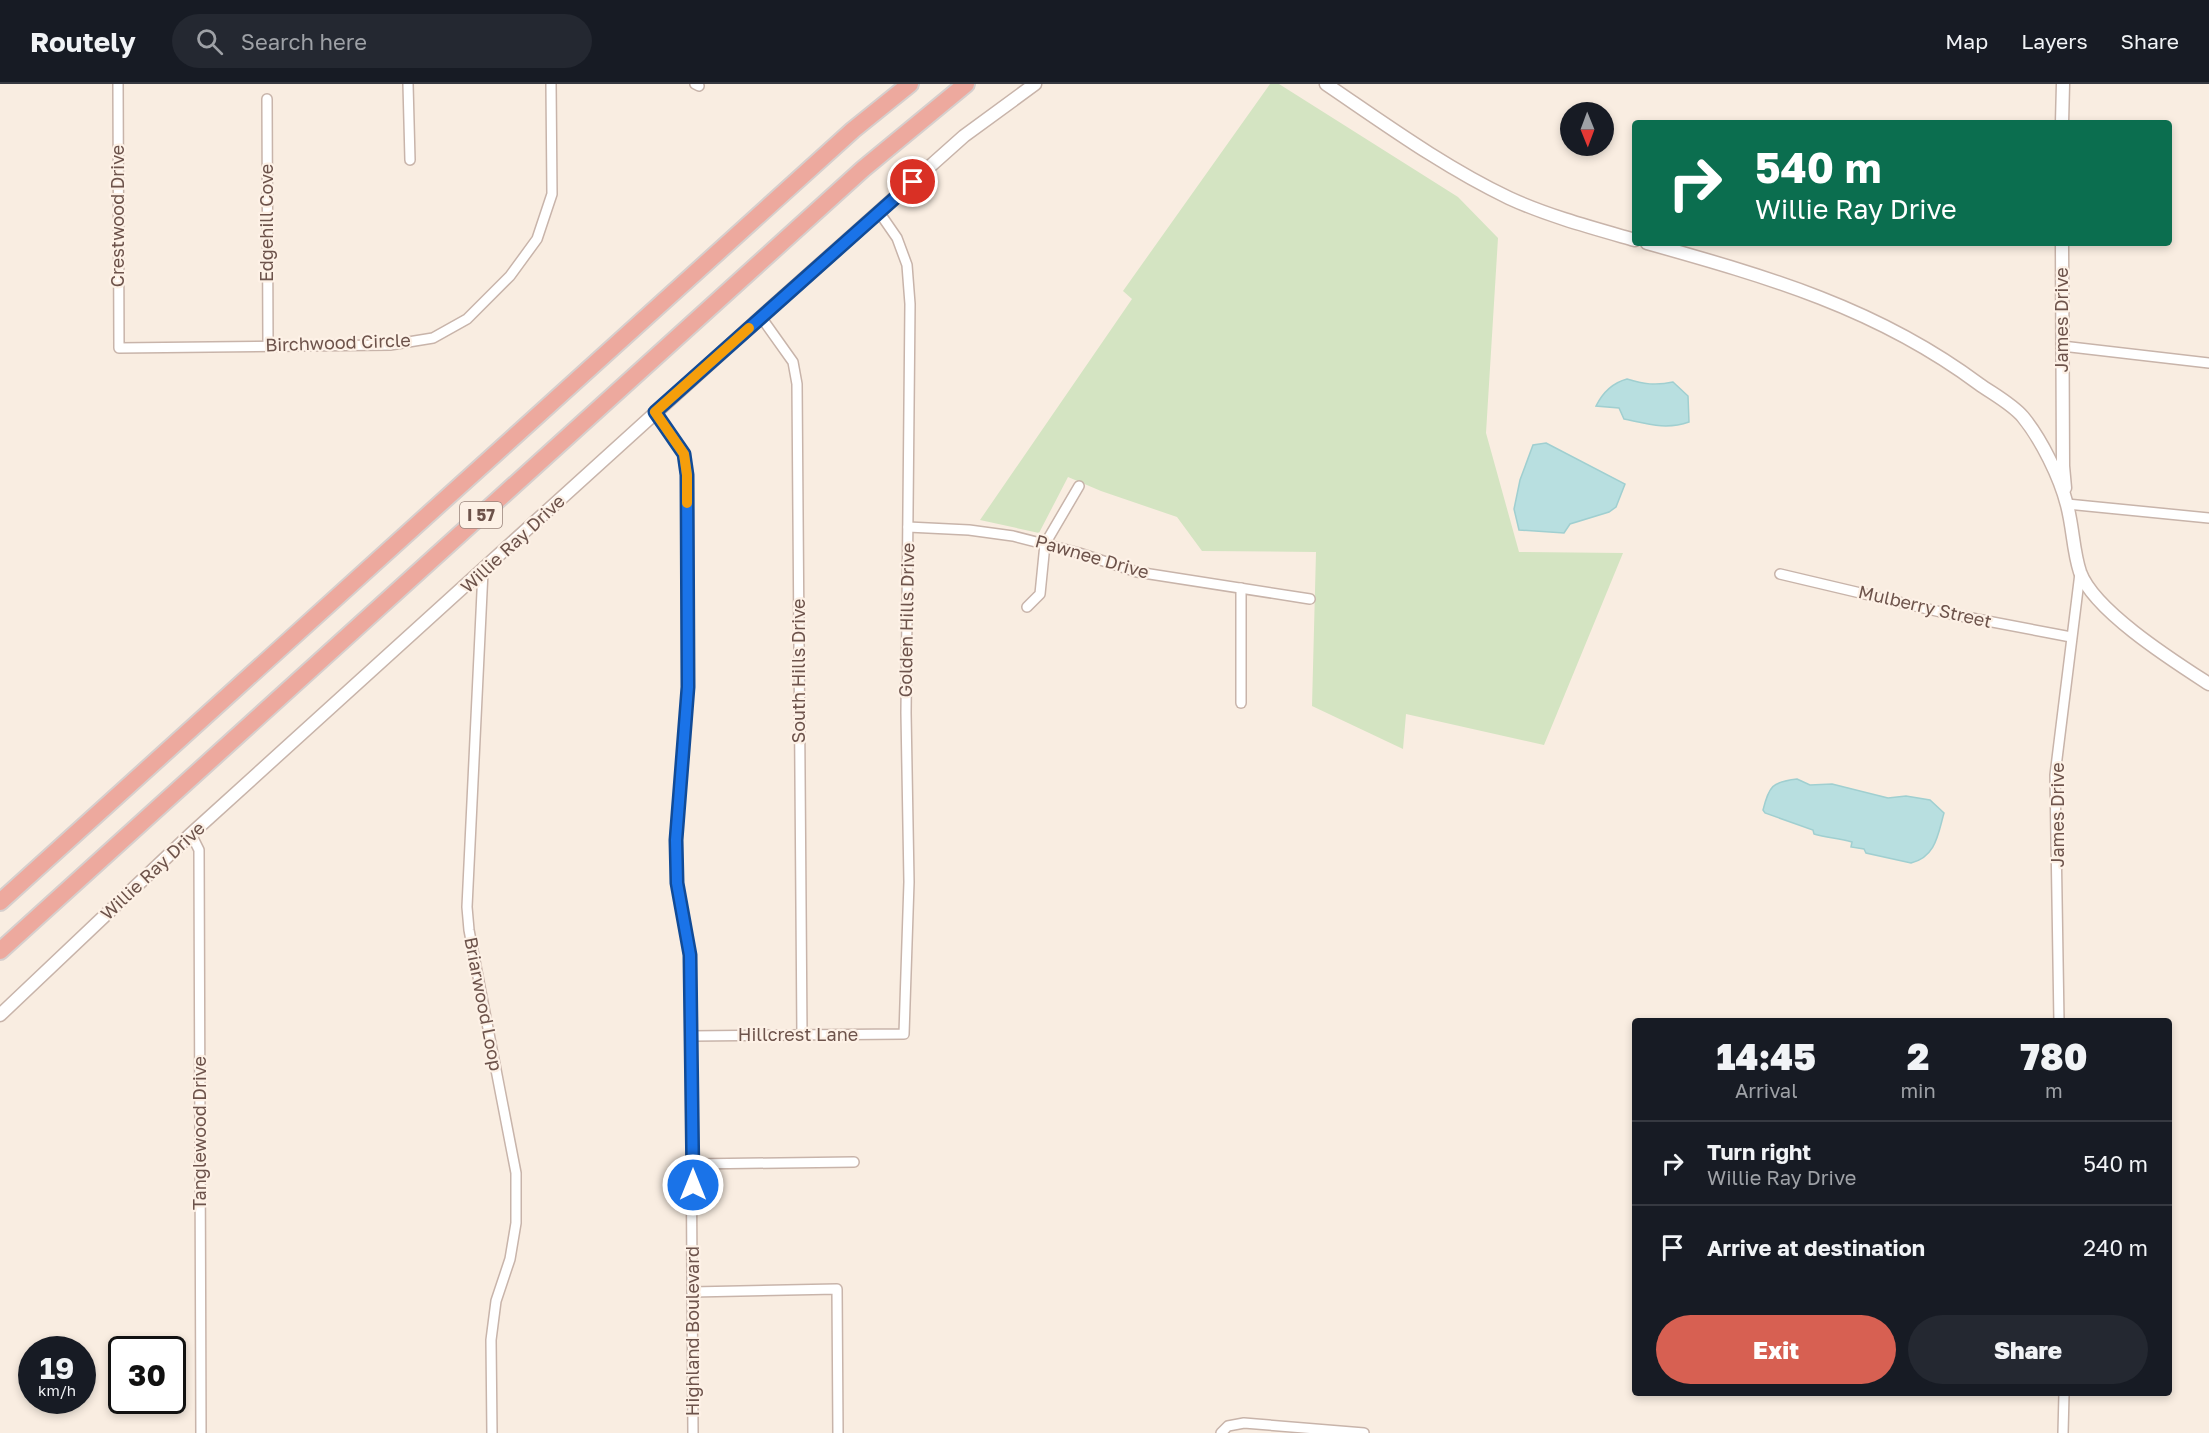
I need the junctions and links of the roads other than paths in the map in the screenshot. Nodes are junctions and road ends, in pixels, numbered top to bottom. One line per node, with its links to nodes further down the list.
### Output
1 (118, 84): 19 (street, Crestwood Drive)
2 (408, 84): 11 (street)
3 (551, 84): 17 (street, Birchwood Circle)
4 (910, 84): 37 (highway, I 57)
5 (966, 84): 38 (highway, I 57)
6 (1035, 84): 12 (street, Willie Ray Drive)
7 (1326, 84): 13 (street)
8 (2063, 84): 10 (street)
9 (267, 99): 17 (street, Edgehill Cove)
10 (2062, 120)
11 (410, 160)
12 (879, 212): 16 (street, Willie Ray Drive); 25 (street, Golden Hills Drive)
13 (1632, 239)
14 (1658, 246): 23 (street)
15 (2062, 246): 18 (street, James Drive)
16 (761, 317): 21 (street, Willie Ray Drive); 42 (street, South Hills Drive)
17 (268, 346): 19 (street, Birchwood Circle)
18 (2062, 346): 20 (street); 23 (street, James Drive)
19 (119, 348)
20 (2209, 363)
21 (655, 412): 27 (street, Willie Ray Drive); 43 (street, Highland Boulevard)
22 (1078, 486): 26 (street)
23 (2067, 504): 24 (street); 28 (street)
24 (2209, 518)
25 (908, 527): 26 (street, Pawnee Drive); 41 (street, Golden Hills Drive)
26 (1045, 544): 30 (street, Pawnee Drive); 32 (street)
27 (483, 572): 36 (street, Willie Ray Drive); 50 (street, Briarwood Loop)
28 (2080, 573): 33 (street, James Drive); 34 (street)
29 (1780, 574): 33 (street, Mulberry Street)
30 (1241, 588): 31 (street, Pawnee Drive); 35 (street)
31 (1310, 599)
32 (1027, 607)
33 (2071, 638): 40 (street, James Drive)
34 (2209, 684)
35 (1241, 703)
36 (191, 834): 39 (street, Willie Ray Drive); 49 (street, Tanglewood Drive)
37 (0, 902)
38 (0, 951)
39 (0, 1015)
40 (2059, 1018)
41 (904, 1034): 42 (street, Hillcrest Lane)
42 (802, 1035): 43 (street, Hillcrest Lane)
43 (692, 1036): 45 (street, Highland Boulevard)
44 (854, 1162): 45 (street)
45 (693, 1164): 46 (street, Highland Boulevard)
46 (692, 1292): 51 (street, Highland Boulevard); 52 (street)
47 (2064, 1396): 54 (street)
48 (1225, 1430): 53 (street)
49 (201, 1433)
50 (492, 1433)
51 (693, 1433)
52 (838, 1433)
53 (1364, 1433)
54 (2063, 1433)

